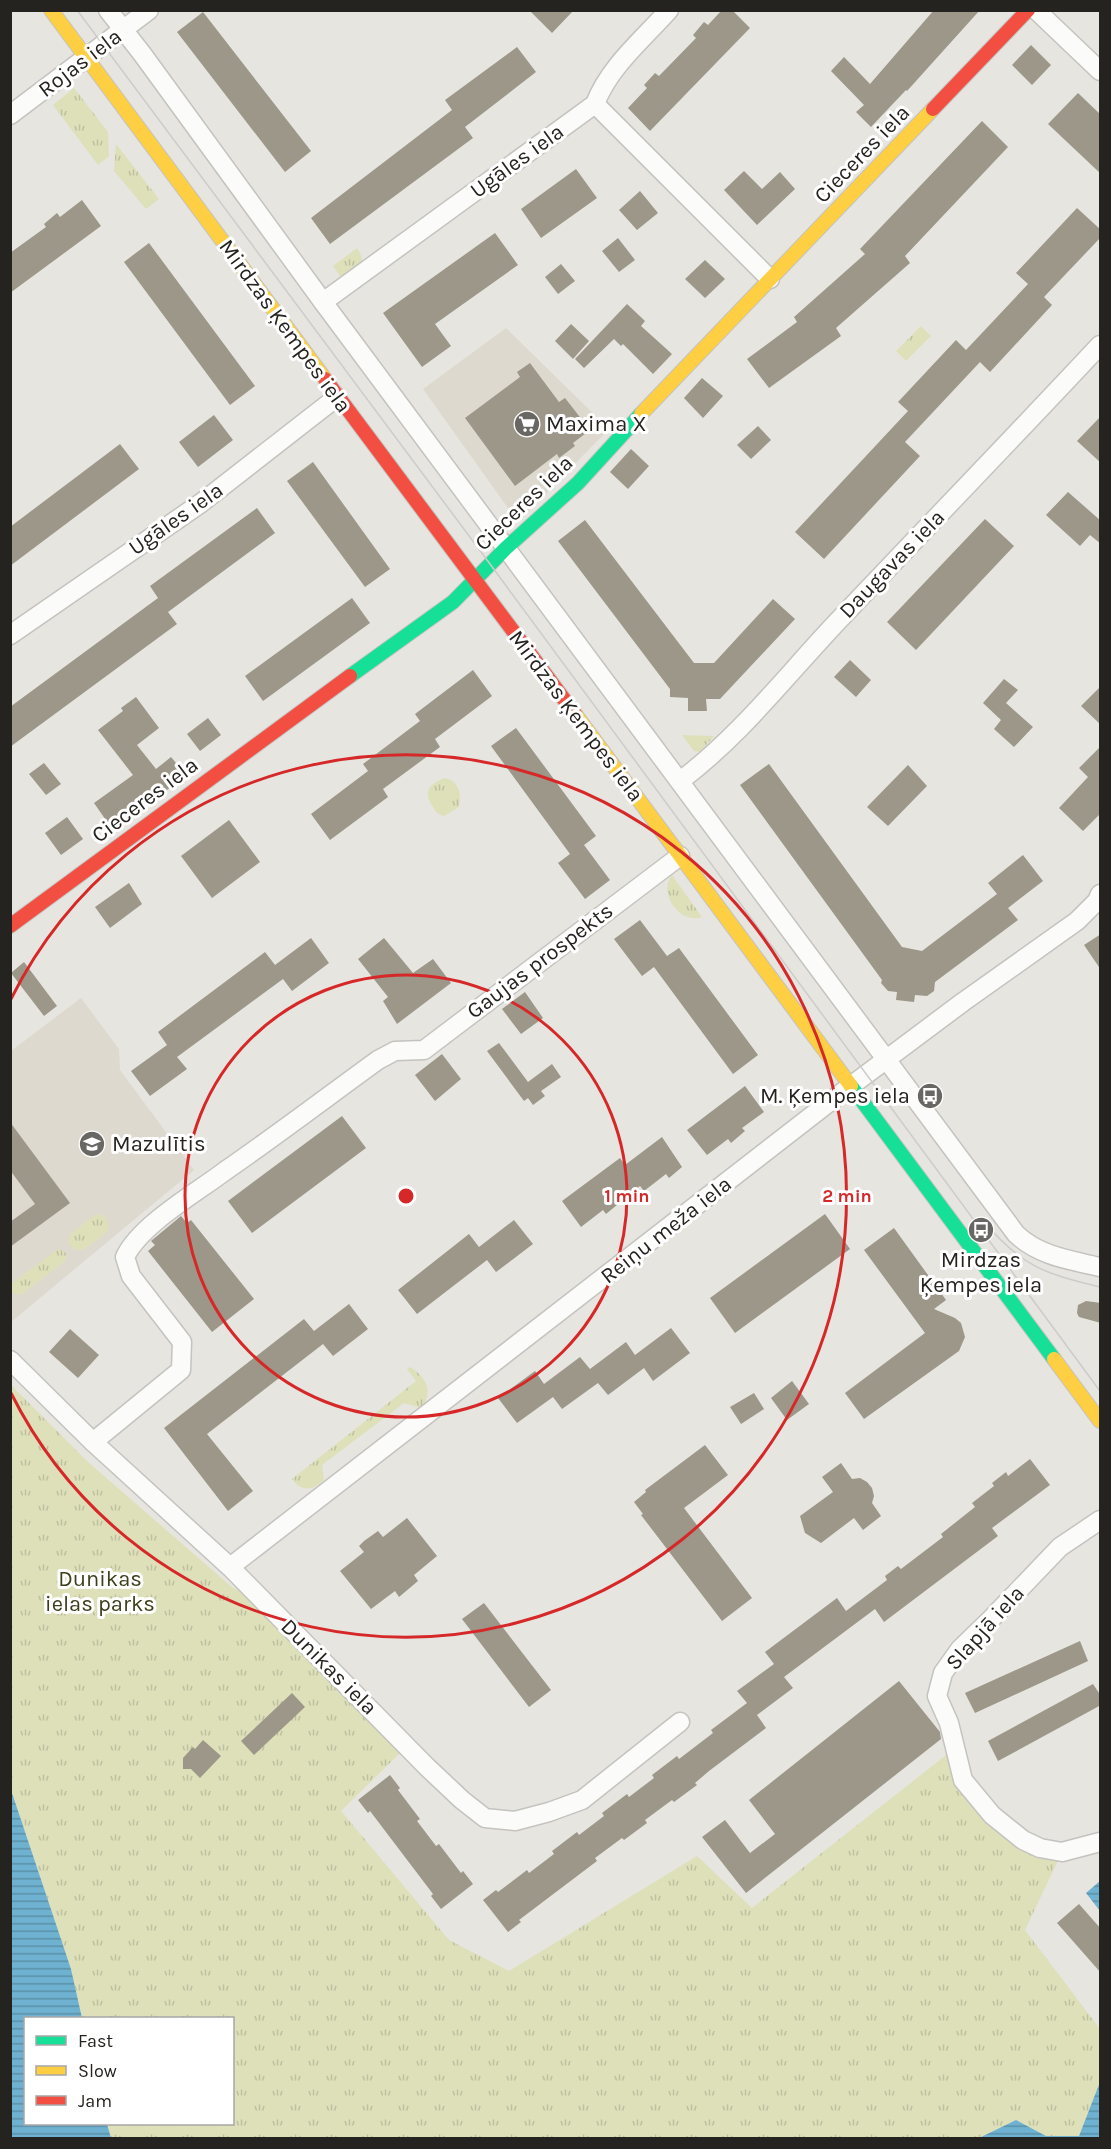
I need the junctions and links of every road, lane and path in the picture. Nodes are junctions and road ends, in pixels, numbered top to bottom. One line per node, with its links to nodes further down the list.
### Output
1 (51, 10): 8 (street, Mirdzas Ķempes iela)
2 (108, 10): 7 (street, Mirdzas Ķempes iela)
3 (149, 10): 7 (street, Rojas iela)
4 (669, 10): 10 (street, Ugāles iela)
5 (1028, 10): 12 (street, Cieceres iela)
6 (1036, 10): 9 (street)
7 (124, 30): 8 (street, Rojas iela); 13 (street, Mirdzas Ķempes iela)
8 (86, 58): 11 (street, Rojas iela); 15 (street, Mirdzas Ķempes iela)
9 (1101, 71)
10 (595, 104): 12 (street); 13 (street, Ugāles iela)
11 (10, 115)
12 (770, 279): 16 (street, Cieceres iela)
13 (323, 302): 16 (street, Mirdzas Ķempes iela)
14 (1101, 345): 19 (street, Daugavas iela)
15 (337, 397): 17 (street, Mirdzas Ķempes iela); 18 (street, Ugāles iela)
16 (506, 548): 17 (street, Cieceres iela); 19 (street, Mirdzas Ķempes iela)
17 (475, 579): 20 (street, Mirdzas Ķempes iela); 22 (street, Cieceres iela)
18 (10, 635)
19 (680, 780): 23 (street, Mirdzas Ķempes iela)
20 (680, 856): 24 (street, Mirdzas Ķempes iela); 28 (street, Gaujas prospekts)
21 (1101, 894): 23 (street, Reiņu meža iela)
22 (10, 926)
23 (887, 1060): 24 (street, Reiņu meža iela); 25 (street, Mirdzas Ķempes iela)
24 (852, 1086): 27 (street, Mirdzas Ķempes iela); 30 (street, Reiņu meža iela)
25 (1101, 1267)
26 (10, 1360): 28 (street, Dunikas iela)
27 (1101, 1421)
28 (93, 1442): 30 (street, Dunikas iela)
29 (1101, 1520): 32 (street, Slapjā iela)
30 (230, 1567): 31 (street, Dunikas iela)
31 (680, 1722)
32 (1101, 1842)

